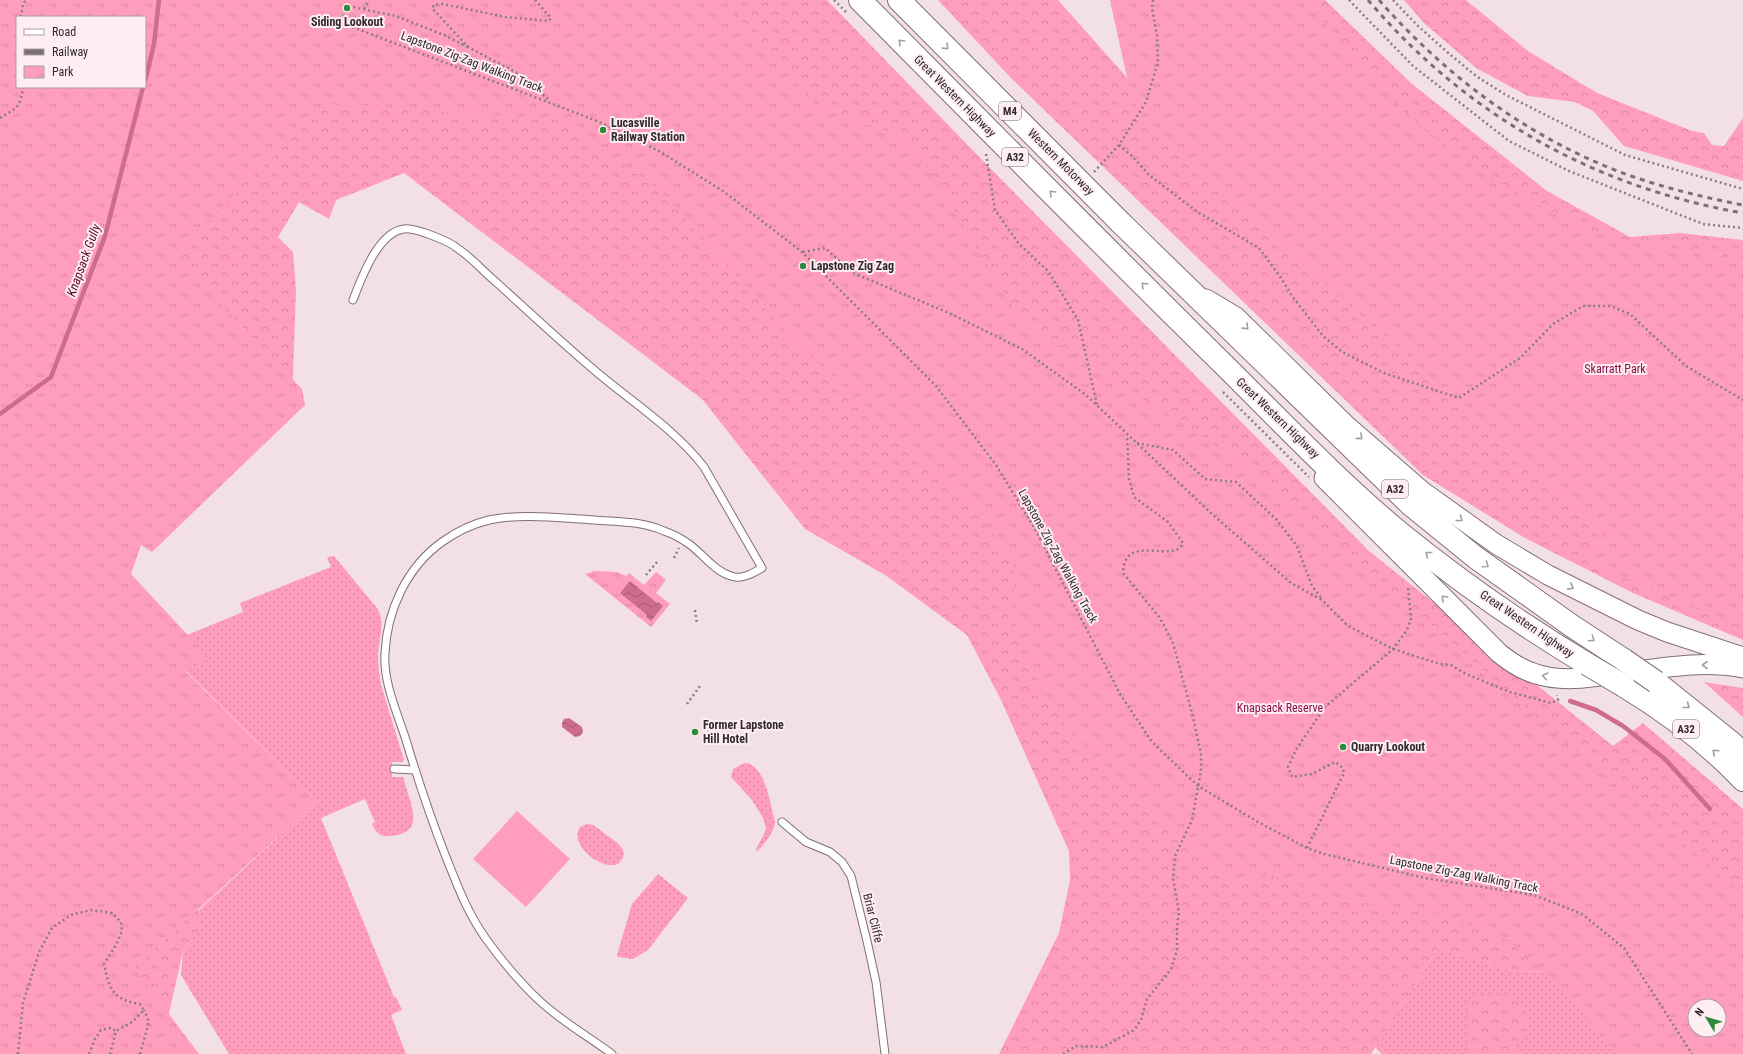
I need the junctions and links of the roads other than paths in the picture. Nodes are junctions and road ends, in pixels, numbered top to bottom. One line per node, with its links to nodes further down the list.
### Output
1 (860, 0): 6 (highway, Great Western Highway / A32, one-way to 1)
2 (899, 0): 3 (highway, Western Motorway / M4, one-way to 3)
3 (1121, 223): 4 (highway, Great Western Highway / A32)
4 (1190, 291): 7 (main road, one-way to 7); 9 (highway, Great Western Highway / A32, one-way to 9, bridge)
5 (353, 300): 11 (lane)
6 (1171, 313): 8 (main road, one-way to 6); 12 (highway, Great Western Highway / A32, one-way to 6, bridge)
7 (1743, 657)
8 (1743, 668)
9 (1743, 754)
10 (394, 768): 11 (lane)
11 (415, 770): 14 (lane)
12 (1743, 780)
13 (782, 822): 15 (lane, Briar Cliffe)
14 (612, 1054)
15 (884, 1054)

